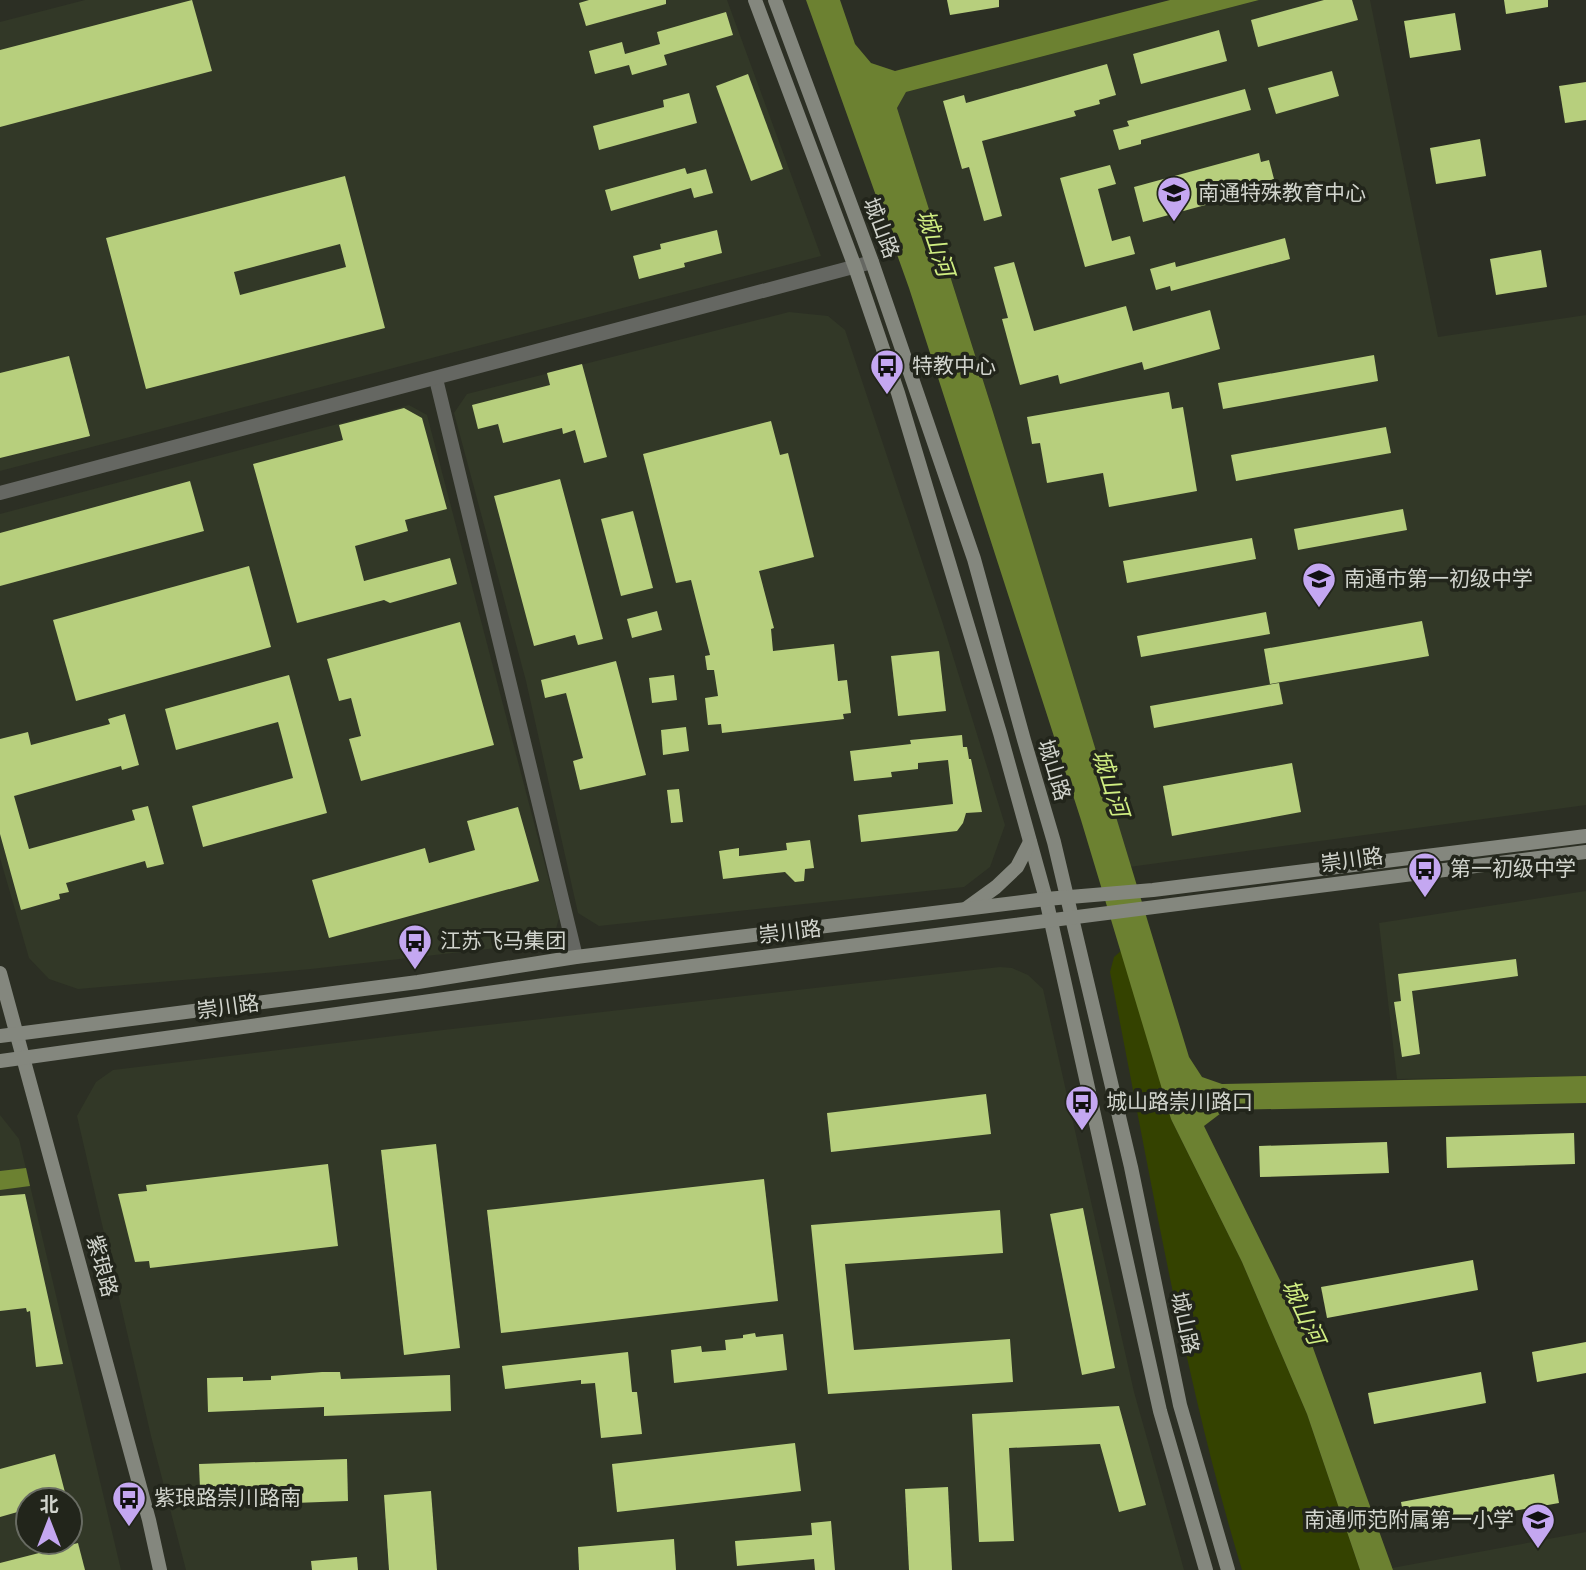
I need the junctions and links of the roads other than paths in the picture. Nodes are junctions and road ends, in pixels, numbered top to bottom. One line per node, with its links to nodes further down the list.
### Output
1 (755, 0): 4 (main road, 城山路)
2 (775, 0): 3 (main road, 城山路)
3 (872, 262): 4 (street); 10 (main road, 城山路)
4 (855, 267): 5 (street); 8 (main road, 城山路)
5 (436, 379): 6 (street); 15 (street)
6 (0, 493)
7 (1586, 836): 10 (main road, 崇川路)
8 (1030, 842): 11 (main road, 城山路); 12 (main road)
9 (1586, 852): 13 (main road, 崇川路)
10 (1068, 897): 11 (main road, 崇川路); 13 (main road, 城山路)
11 (1046, 899): 12 (main road, 崇川路); 14 (main road, 城山路)
12 (964, 909): 15 (main road, 崇川路)
13 (1073, 916): 14 (main road, 崇川路); 23 (main road, 城山路)
14 (1051, 919): 19 (main road, 崇川路); 22 (main road, 城山路)
15 (576, 957): 17 (main road, 崇川路)
16 (0, 973): 17 (main road, 紫琅路)
17 (17, 1032): 18 (main road, 崇川路); 19 (main road, 紫琅路)
18 (0, 1036)
19 (23, 1056): 20 (main road, 崇川路); 21 (main road, 紫琅路)
20 (0, 1061)
21 (160, 1570)
22 (1206, 1570)
23 (1228, 1570)

